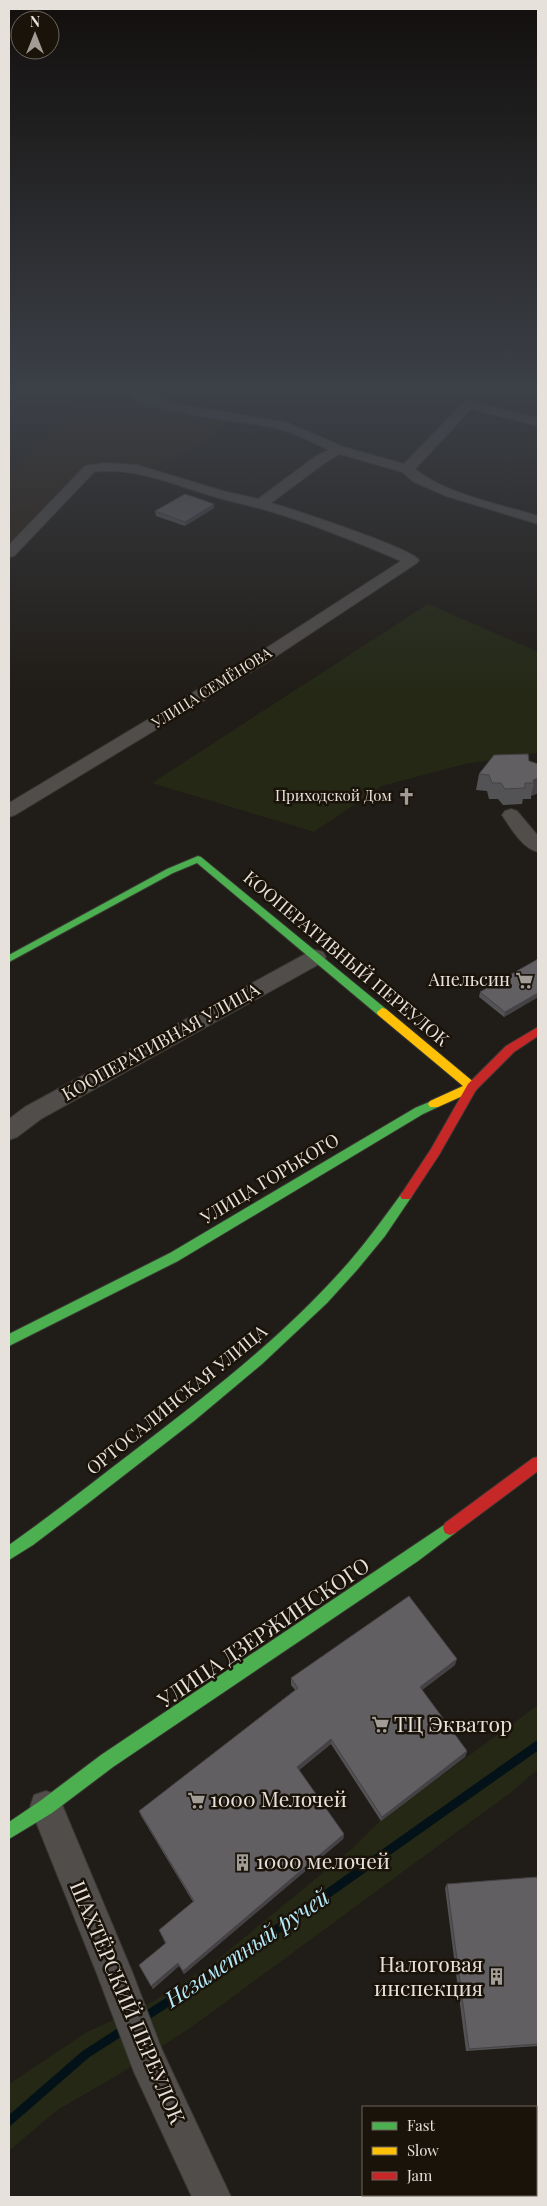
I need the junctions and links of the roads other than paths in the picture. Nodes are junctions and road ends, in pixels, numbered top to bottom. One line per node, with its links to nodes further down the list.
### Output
1 (71, 489): 7 (street)
2 (203, 489): 5 (street)
3 (280, 489): 5 (street)
4 (441, 489): 6 (street)
5 (260, 504): 8 (street, УЛИЦА СЕМЁНОВА)
6 (538, 520)
7 (9, 553)
8 (9, 811)
9 (512, 815): 10 (street)
10 (538, 846)
11 (316, 957): 12 (street, КООПЕРАТИВНЫЙ ПЕРЕУЛОК); 14 (street, КООПЕРАТИВНЫЙ ПЕРЕУЛОК); 15 (street, КООПЕРАТИВНАЯ УЛИЦА)
12 (9, 959)
13 (538, 1031): 14 (street, УЛИЦА ГОРЬКОГО)
14 (472, 1087): 16 (street, УЛИЦА ГОРЬКОГО); 18 (street, ОРТОСАЛИНСКАЯ УЛИЦА)
15 (9, 1131)
16 (9, 1340)
17 (538, 1463): 19 (street, УЛИЦА ДЗЕРЖИНСКОГО)
18 (9, 1553)
19 (46, 1807): 20 (street, УЛИЦА ДЗЕРЖИНСКОГО); 21 (street, ШАХТЁРСКИЙ ПЕРЕУЛОК)
20 (9, 1831)
21 (212, 2197)

